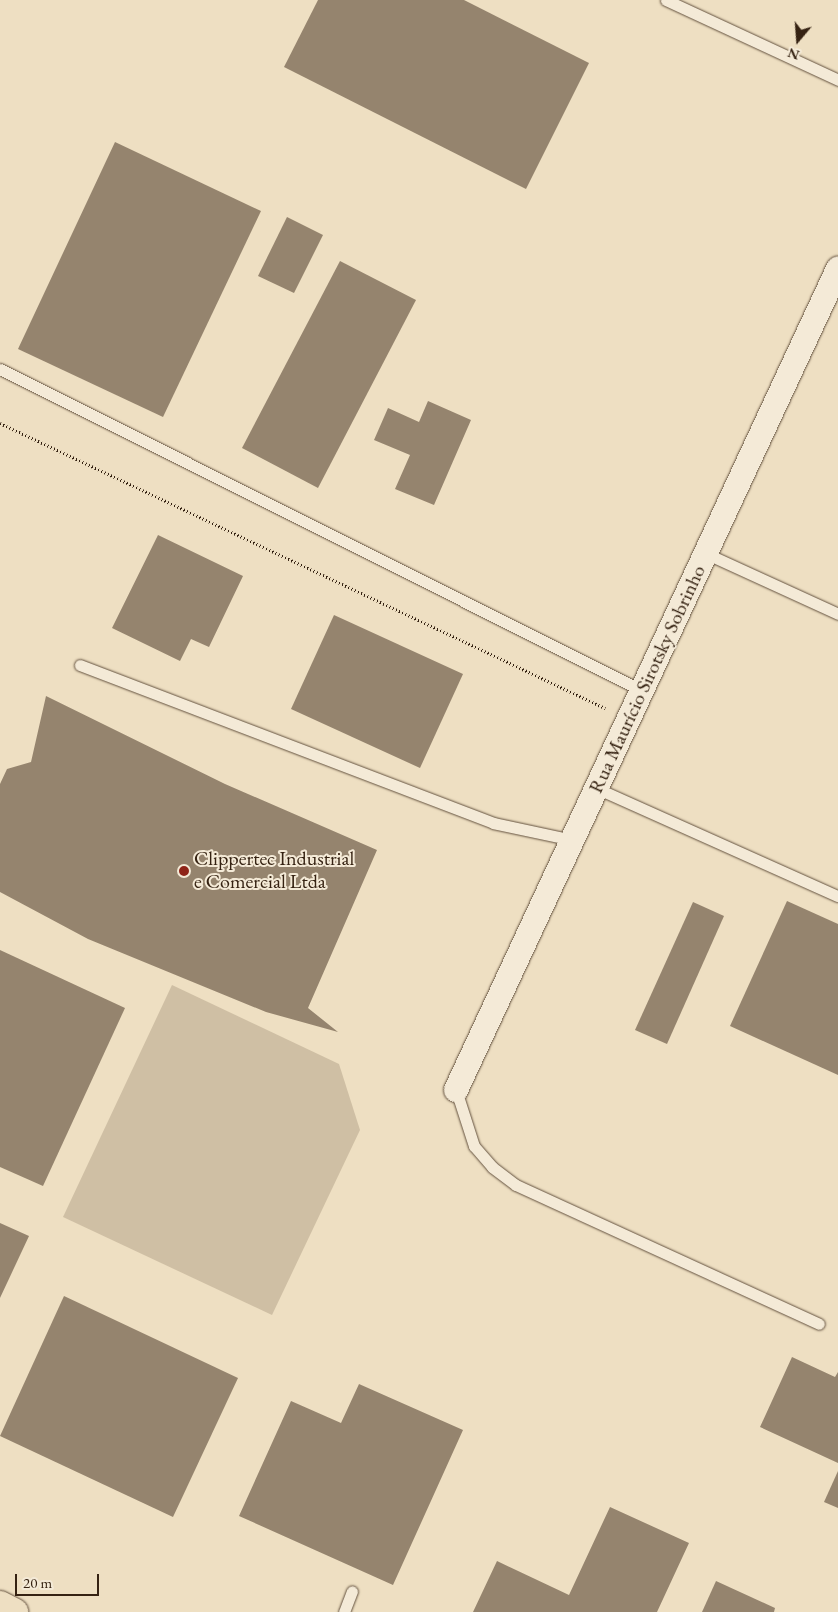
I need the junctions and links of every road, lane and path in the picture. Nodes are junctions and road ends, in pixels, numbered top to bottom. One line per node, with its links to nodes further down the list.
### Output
1 (666, 0): 2 (lane)
2 (838, 80)
3 (838, 269): 6 (street, Rua Maurício Sirotsky Sobrinho)
4 (0, 369): 9 (lane)
5 (0, 423): 10 (path)
6 (705, 553): 7 (lane); 9 (street, Rua Maurício Sirotsky Sobrinho)
7 (838, 614)
8 (80, 665): 12 (lane)
9 (641, 690): 10 (street, Rua Maurício Sirotsky Sobrinho)
10 (628, 719): 11 (street, Rua Maurício Sirotsky Sobrinho)
11 (596, 788): 12 (street, Rua Maurício Sirotsky Sobrinho); 13 (lane)
12 (572, 840): 14 (street, Rua Maurício Sirotsky Sobrinho)
13 (838, 896)
14 (456, 1090): 15 (lane)
15 (819, 1324)
16 (352, 1591): 19 (lane)
17 (0, 1605): 18 (main road)
18 (14, 1612)
19 (344, 1612)

